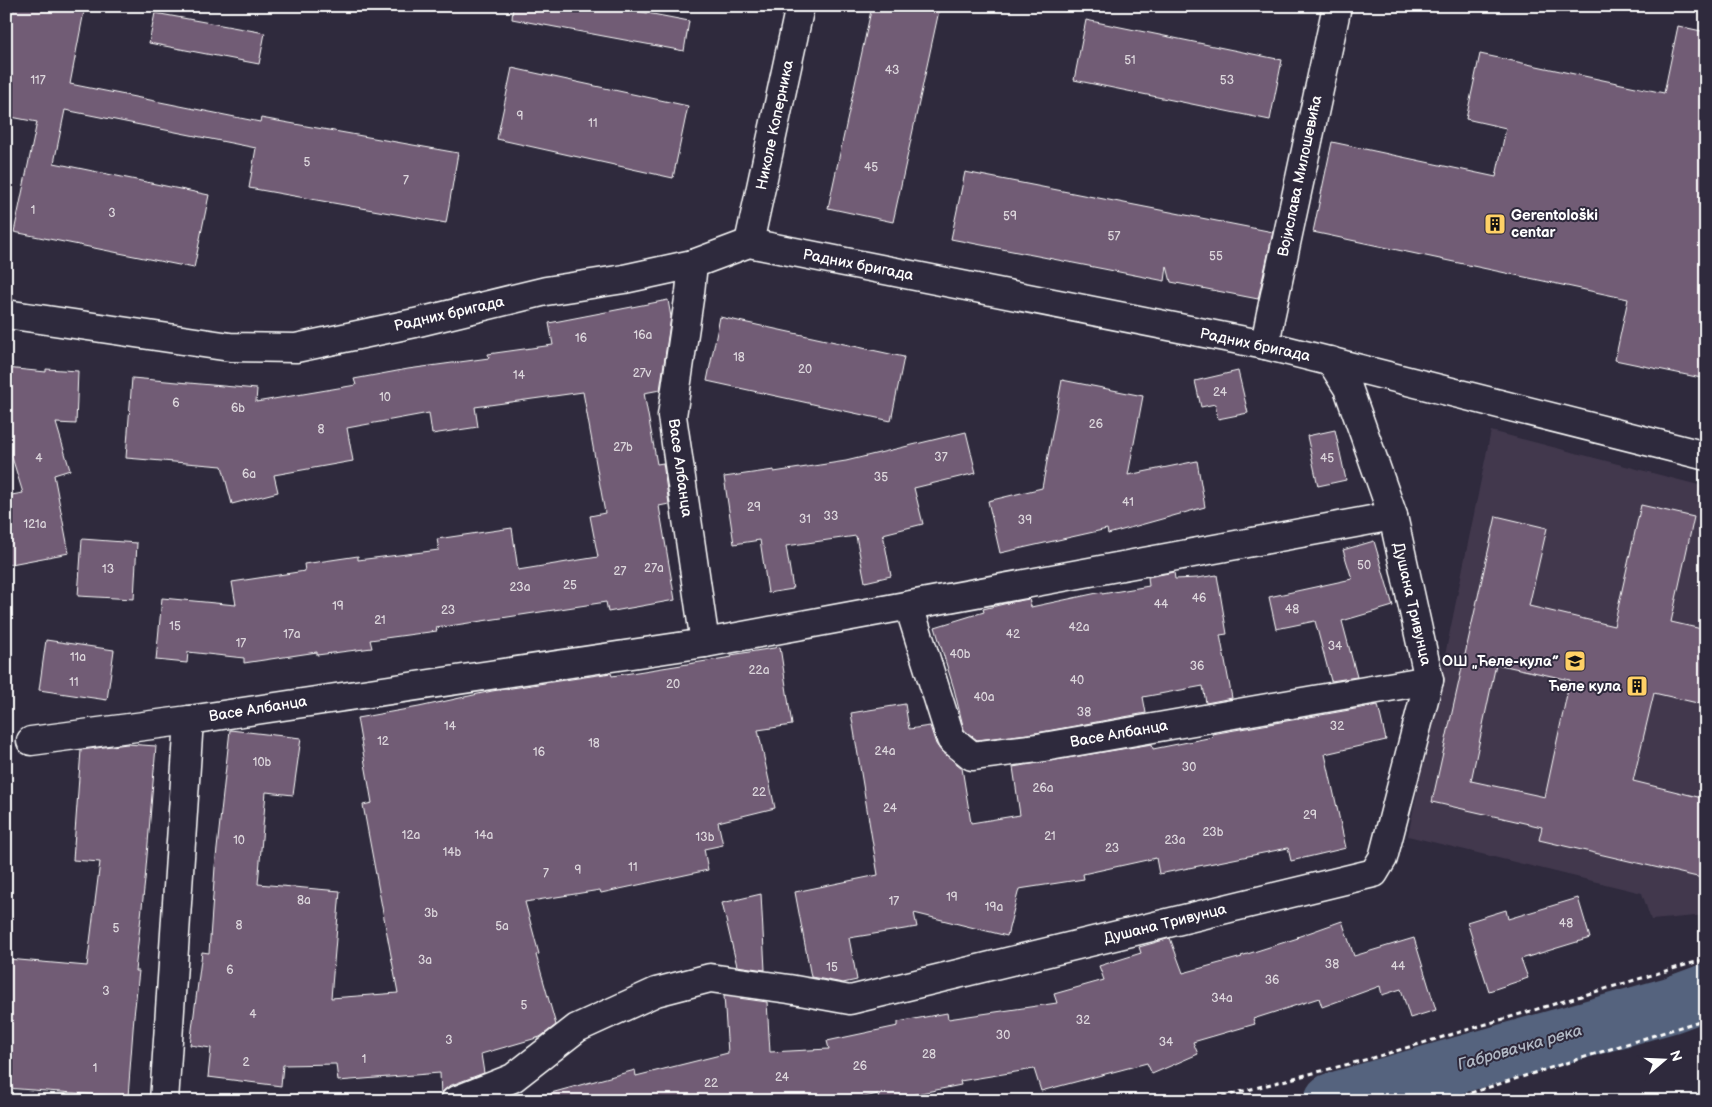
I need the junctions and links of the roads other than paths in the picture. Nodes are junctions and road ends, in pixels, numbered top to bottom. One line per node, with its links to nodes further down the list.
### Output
1 (800, 6): 3 (street, Николе Коперника)
2 (1337, 6): 6 (street, Војислава Милошевића)
3 (749, 243): 4 (street, Радних бригада); 6 (street, Радних бригада)
4 (693, 264): 5 (street, Радних бригада); 11 (street, Васе Албанца)
5 (6, 314)
6 (1265, 346): 7 (street, Радних бригада)
7 (1331, 361): 8 (street, Радних бригада); 9 (street, Душана Тривунца)
8 (1706, 456)
9 (1392, 516): 10 (street, Васе Албанца); 12 (street, Душана Тривунца)
10 (909, 606): 11 (street, Васе Албанца); 12 (street, Васе Албанца)
11 (705, 643): 13 (street, Васе Албанца)
12 (1429, 680): 16 (street, Душана Тривунца)
13 (189, 720): 14 (street); 15 (street, Васе Албанца)
14 (31, 741)
15 (164, 1101)
16 (455, 1101)

